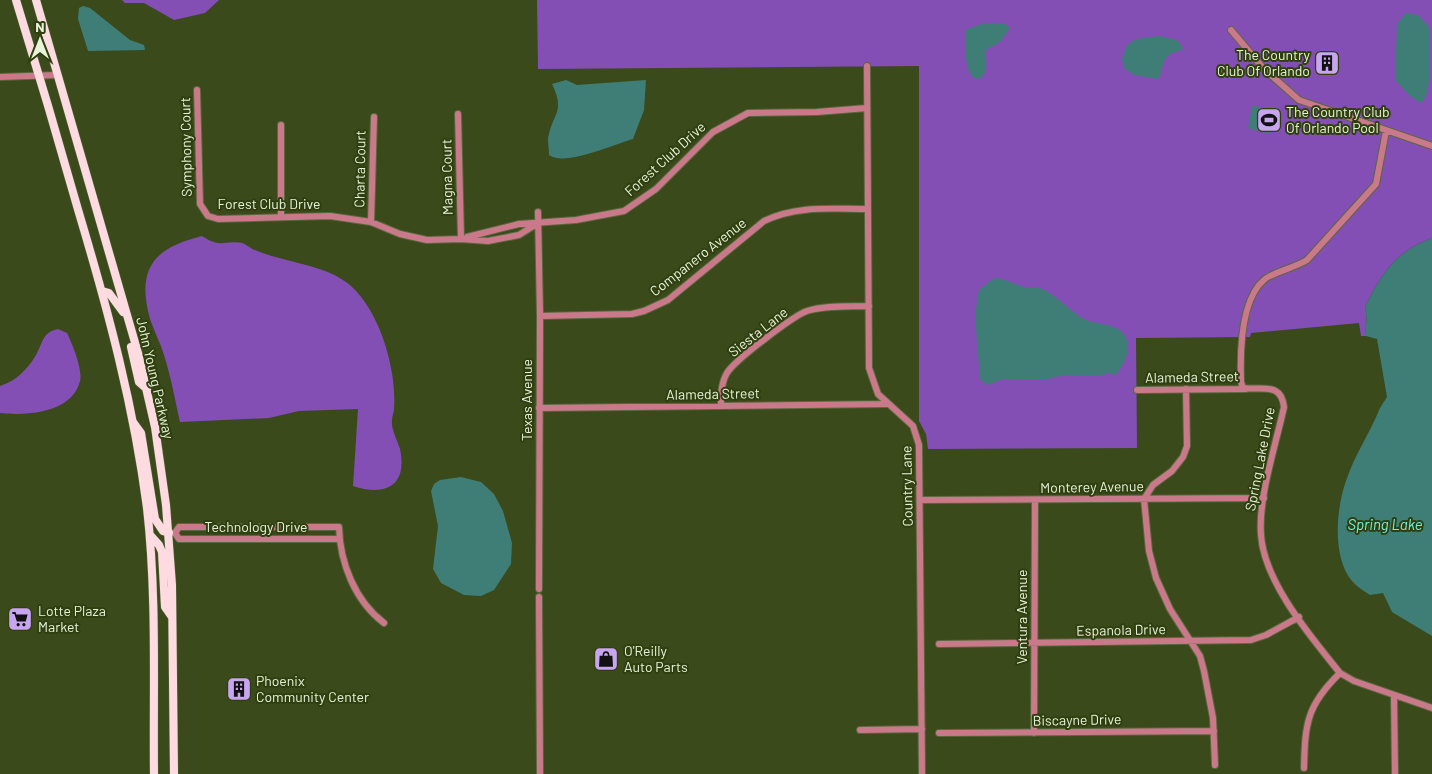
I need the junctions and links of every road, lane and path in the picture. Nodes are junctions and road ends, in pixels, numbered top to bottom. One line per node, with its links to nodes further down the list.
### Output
1 (16, 0): 6 (main road)
2 (36, 0): 5 (main road, John Young Parkway)
3 (1231, 30): 13 (street)
4 (867, 66): 9 (street, Country Lane)
5 (57, 75): 6 (street); 26 (main road, John Young Parkway)
6 (39, 76): 7 (street); 22 (main road)
7 (0, 77)
8 (197, 90): 15 (street, Symphony Court)
9 (867, 108): 16 (street, Country Lane); 20 (street, Forest Club Drive)
10 (458, 114): 21 (street, Magna Court)
11 (374, 117): 19 (street, Charta Court)
12 (281, 125): 18 (street)
13 (1386, 131): 14 (street); 25 (street)
14 (1432, 146)
15 (200, 204): 18 (street, Forest Club Drive)
16 (868, 209): 23 (street, Country Lane); 24 (street, Companero Avenue)
17 (538, 212): 20 (street, Texas Avenue)
18 (281, 217): 19 (street, Forest Club Drive)
19 (371, 222): 21 (street, Forest Club Drive)
20 (538, 223): 21 (street, Forest Club Drive); 24 (street, Texas Avenue)
21 (461, 239)
22 (102, 291): 26 (main road); 32 (main road)
23 (869, 306): 29 (street, Country Lane); 30 (street, Siesta Lane)
24 (540, 316): 31 (street, Texas Avenue)
25 (1247, 388): 27 (street, Alameda Street); 33 (street, Spring Lake Drive)
26 (147, 389): 37 (main road, John Young Parkway)
27 (1186, 389): 28 (street, Alameda Street); 34 (street)
28 (1137, 390)
29 (887, 404): 30 (street, Alameda Street); 35 (street, Country Lane)
30 (721, 406): 31 (street, Alameda Street)
31 (539, 408): 40 (street, Texas Avenue)
32 (132, 421): 37 (main road); 38 (main road)
33 (1264, 498): 34 (street, Monterey Avenue); 42 (street, Spring Lake Drive)
34 (1144, 499): 36 (street, Monterey Avenue); 45 (street)
35 (920, 500): 36 (street, Monterey Avenue); 51 (street, Country Lane)
36 (1035, 500): 46 (street, Ventura Avenue)
37 (172, 533): 39 (street, Technology Drive); 39 (street, Technology Drive); 43 (main road, John Young Parkway)
38 (150, 535): 43 (main road); 59 (main road)
39 (339, 539): 44 (street)
40 (539, 589)
41 (539, 597): 61 (street)
42 (1298, 617): 45 (street, Espanola Drive); 48 (street, Spring Lake Drive)
43 (173, 619): 60 (main road, John Young Parkway)
44 (384, 623)
45 (1192, 641): 46 (street, Espanola Drive); 53 (street)
46 (1035, 643): 47 (street, Espanola Drive); 55 (street, Ventura Avenue)
47 (939, 644)
48 (1340, 672): 49 (street, Spring Lake Drive); 57 (street)
49 (1394, 696): 50 (street, Spring Lake Drive); 58 (street)
50 (1432, 708)
51 (922, 729): 52 (street); 62 (street, Country Lane)
52 (860, 730)
53 (1214, 731): 55 (street, Biscayne Drive); 56 (street)
54 (939, 733): 55 (street, Biscayne Drive)
55 (1034, 733)
56 (1214, 766)
57 (1304, 768)
58 (1395, 772)
59 (154, 774)
60 (174, 774)
61 (540, 774)
62 (922, 774)

